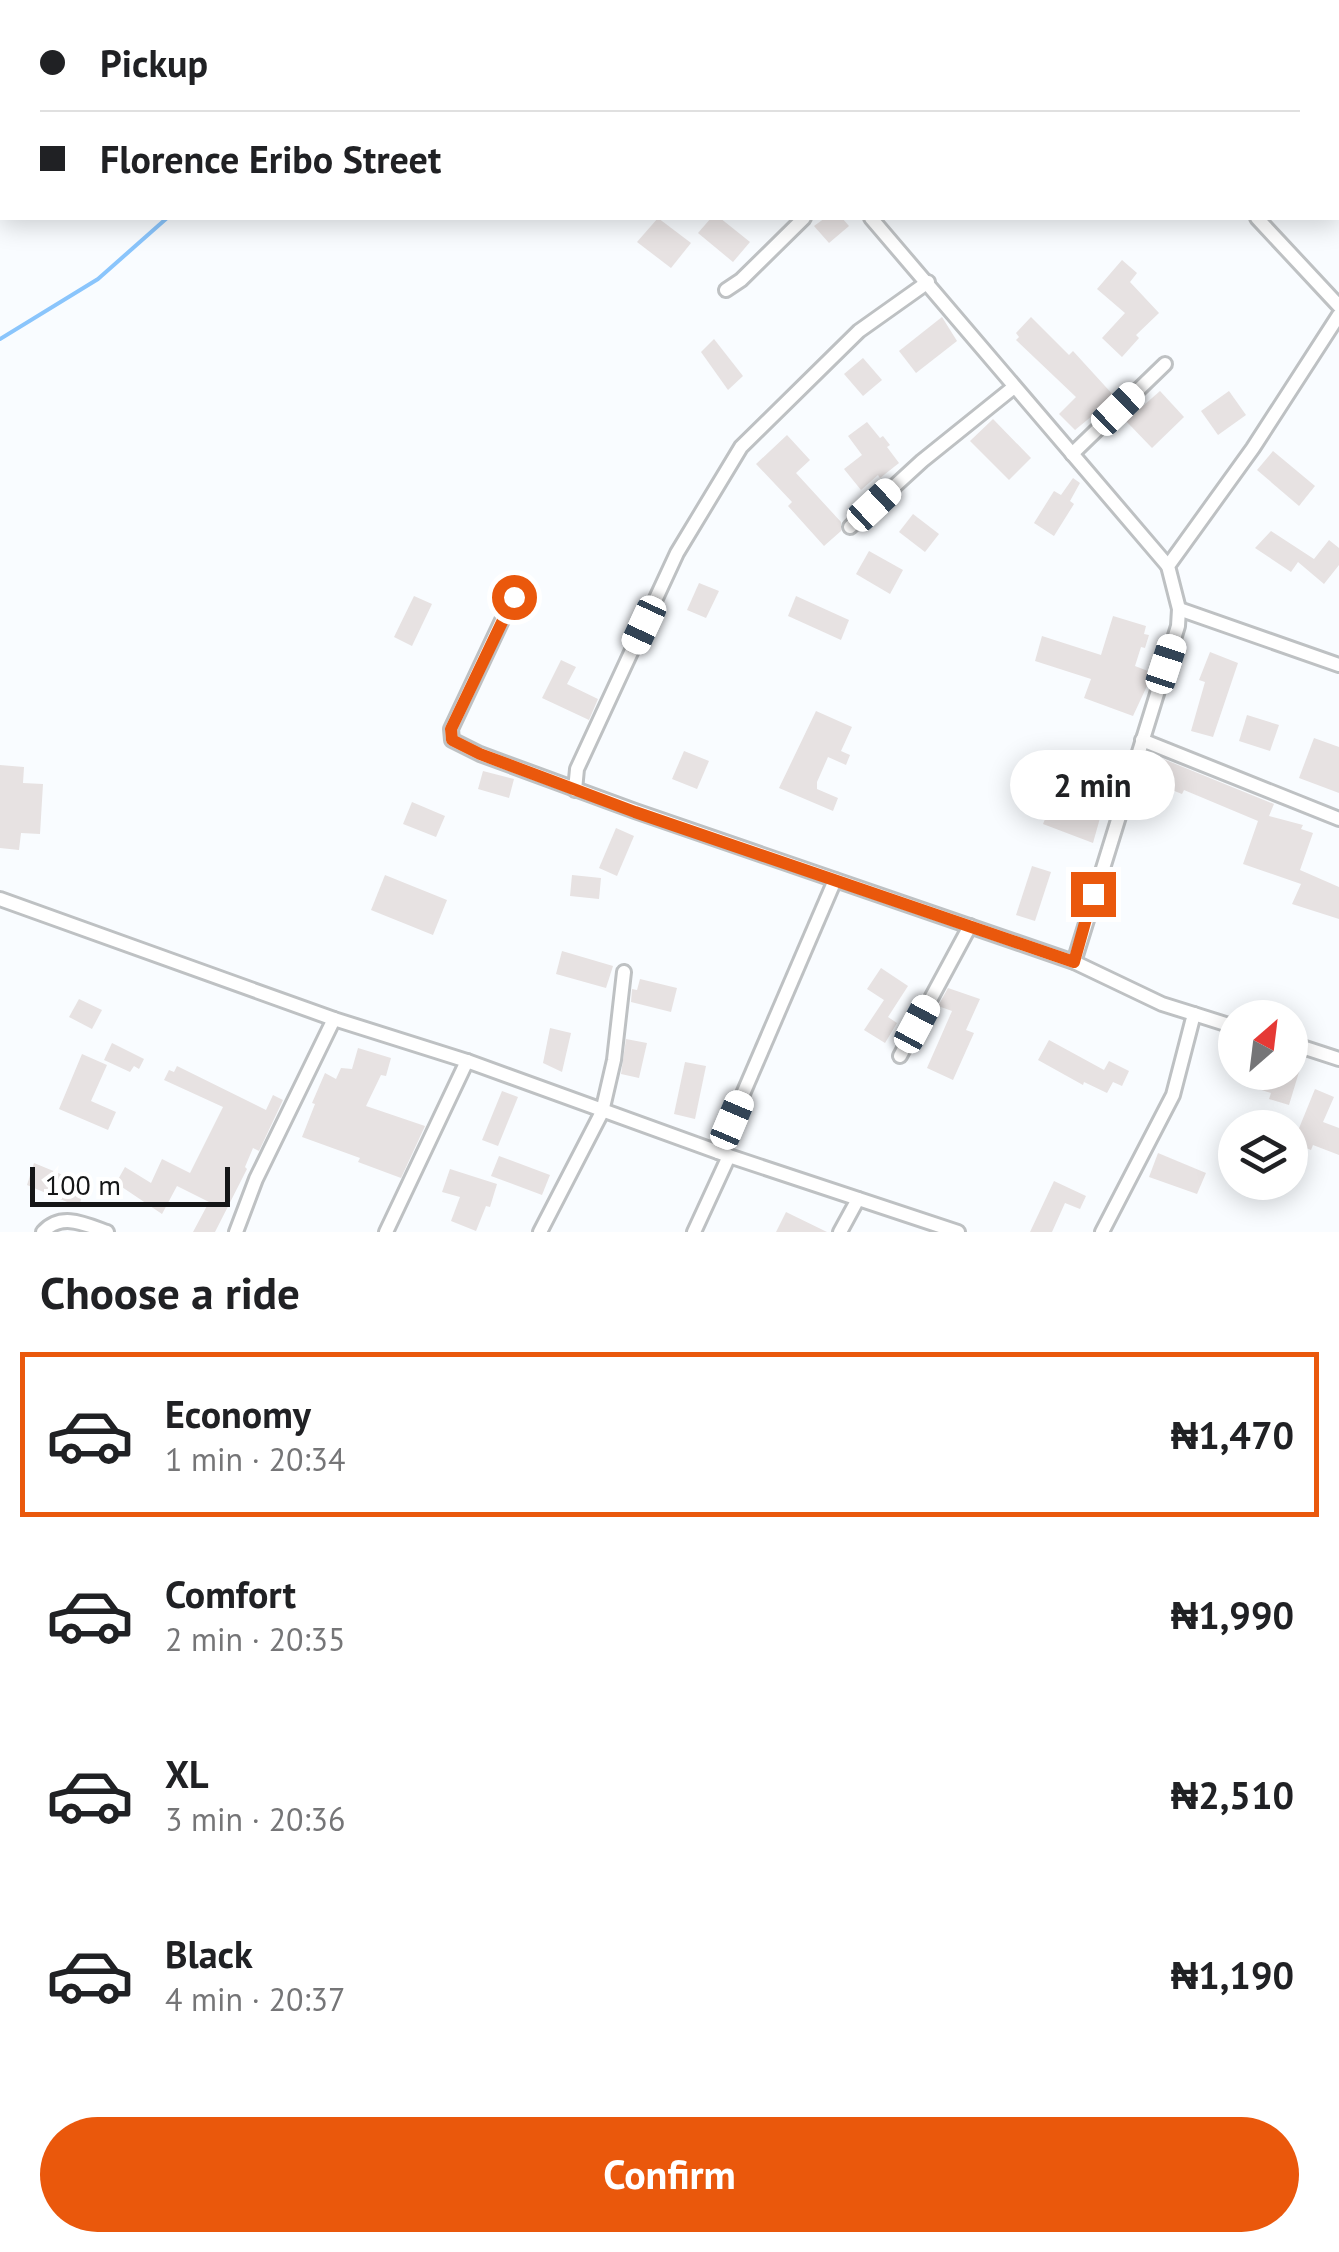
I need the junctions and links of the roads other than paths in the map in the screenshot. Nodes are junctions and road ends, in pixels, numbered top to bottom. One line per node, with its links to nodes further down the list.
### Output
1 (802, 220): 5 (street)
2 (873, 220): 4 (street)
3 (1258, 220): 6 (street)
4 (928, 282): 9 (street); 17 (street)
5 (726, 290)
6 (1339, 306)
7 (1339, 316): 12 (street)
8 (1165, 364): 10 (street)
9 (1014, 388): 10 (street); 11 (street)
10 (1072, 454): 12 (street)
11 (850, 527)
12 (1168, 566): 14 (street)
13 (514, 597): 17 (street)
14 (1179, 609): 15 (street); 16 (street)
15 (1339, 665)
16 (1142, 740): 18 (street); 22 (street)
17 (575, 790): 19 (street)
18 (1339, 819)
19 (835, 880): 21 (street); 32 (street)
20 (0, 900): 25 (street)
21 (970, 926): 22 (street); 28 (street)
22 (1074, 962): 24 (street)
23 (624, 972): 31 (street)
24 (1194, 1014): 26 (street); 42 (street)
25 (334, 1019): 30 (street); 36 (street)
26 (1218, 1021)
27 (1308, 1050): 29 (street)
28 (900, 1056)
29 (1339, 1059)
30 (468, 1061): 31 (street); 37 (street)
31 (602, 1112): 32 (street); 38 (street)
32 (723, 1154): 33 (street); 39 (street)
33 (858, 1199): 40 (street); 41 (street)
34 (43, 1232): 35 (street)
35 (106, 1232)
36 (236, 1232)
37 (386, 1232)
38 (540, 1232)
39 (694, 1232)
40 (840, 1232)
41 (958, 1232)
42 (1102, 1232)

